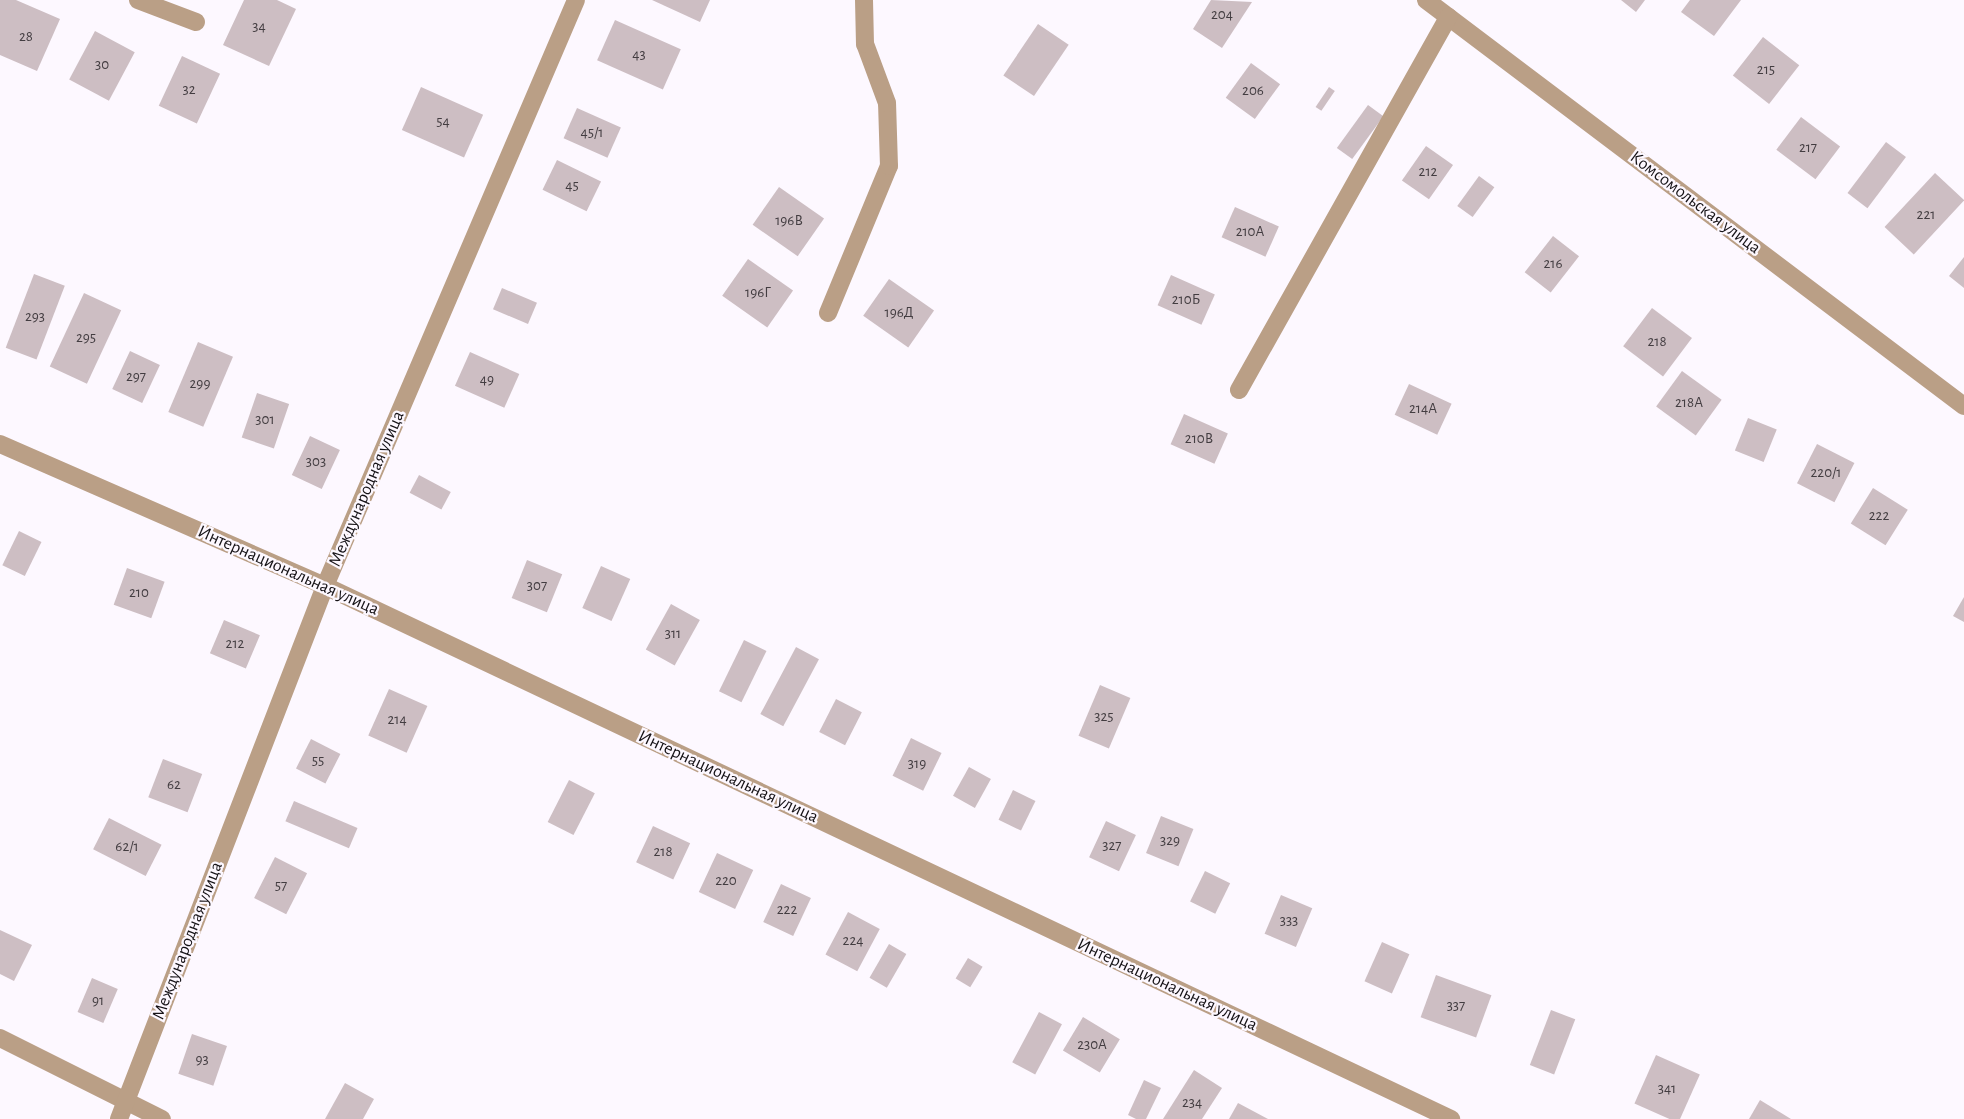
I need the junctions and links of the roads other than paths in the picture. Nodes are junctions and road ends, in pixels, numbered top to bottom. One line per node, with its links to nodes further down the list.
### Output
1 (138, 0): 6 (street)
2 (576, 0): 11 (street, Международная улица)
3 (864, 0): 7 (street)
4 (1426, 0): 5 (street, Комсомольская улица)
5 (1448, 17): 8 (street); 9 (street, Комсомольская улица)
6 (196, 22)
7 (828, 313)
8 (1239, 390)
9 (1964, 406)
10 (0, 444): 11 (street, Интернациональная улица)
11 (325, 586): 13 (street, Международная улица); 16 (street, Интернациональная улица)
12 (0, 1038): 13 (street)
13 (126, 1101): 14 (street, Международная улица); 15 (street)
14 (119, 1119)
15 (162, 1119)
16 (1451, 1119)

